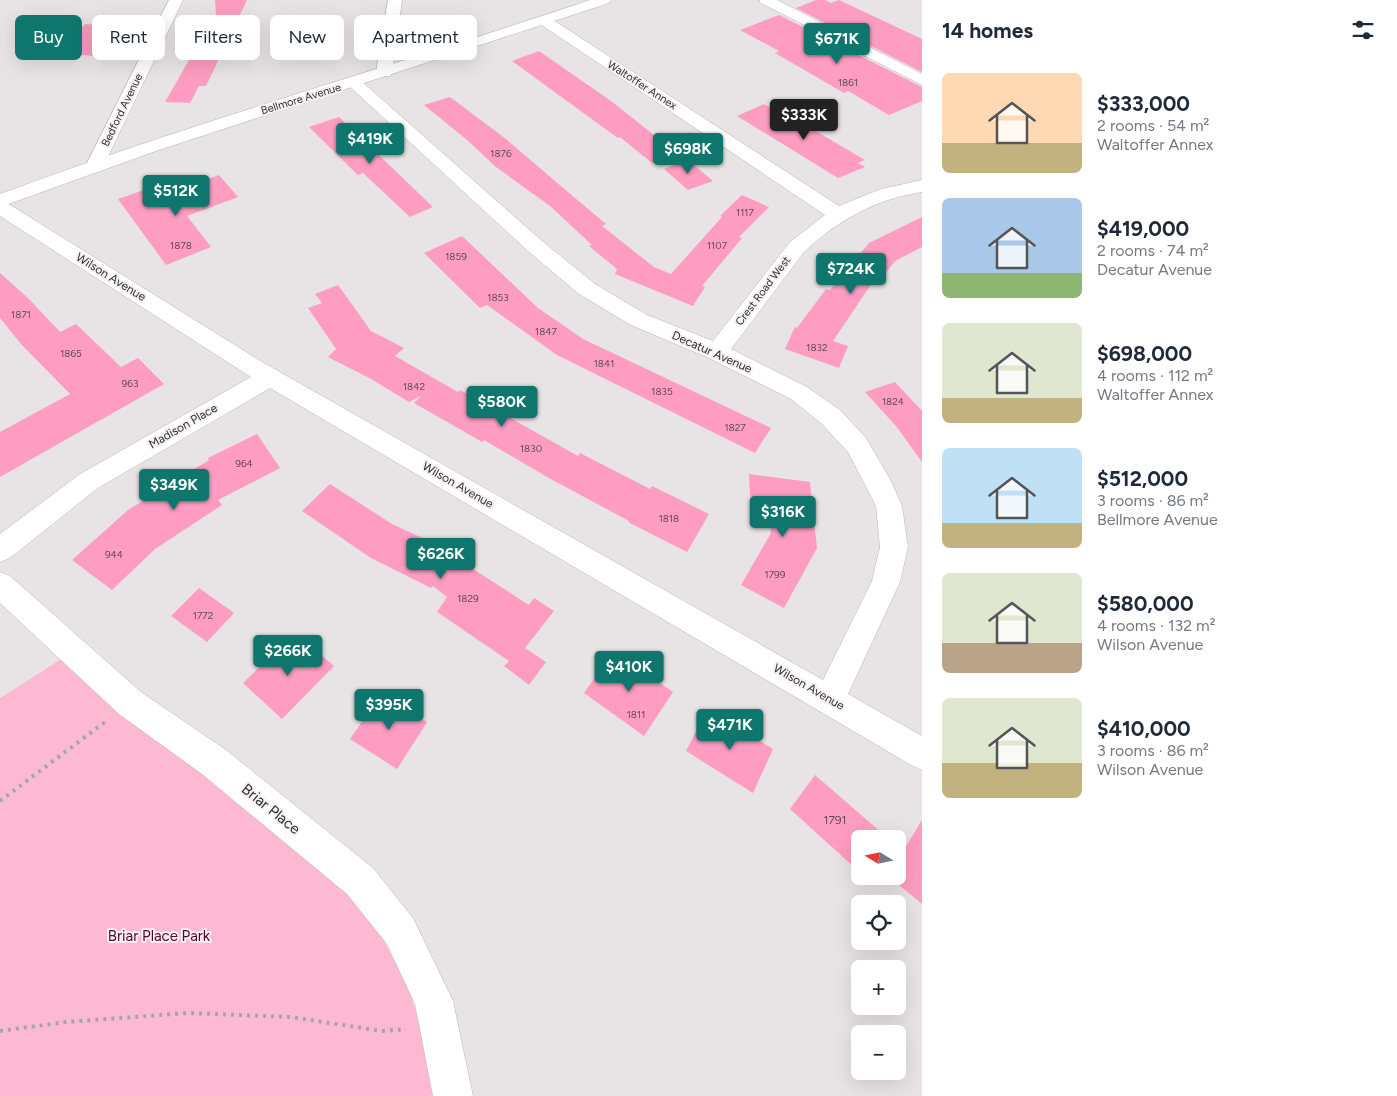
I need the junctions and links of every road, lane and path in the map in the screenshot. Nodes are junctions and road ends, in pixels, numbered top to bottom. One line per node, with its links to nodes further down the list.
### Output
1 (176, 0): 9 (street, Bedford Avenue)
2 (394, 0): 6 (street)
3 (604, 0): 5 (street, Bellmore Avenue)
4 (766, 0): 7 (street)
5 (545, 21): 6 (street, Bellmore Avenue); 13 (street, Waltoffer Annex)
6 (384, 73): 8 (street, Bellmore Avenue)
7 (922, 80)
8 (354, 83): 9 (street, Bellmore Avenue); 14 (street, Decatur Avenue)
9 (94, 167): 11 (street, Bellmore Avenue)
10 (922, 186): 13 (street, Crest Road West)
11 (0, 201)
12 (0, 207): 15 (street, Wilson Avenue)
13 (838, 215): 14 (street, Crest Road West)
14 (716, 352): 18 (street, Decatur Avenue)
15 (271, 376): 16 (street, Madison Place); 18 (street, Wilson Avenue)
16 (0, 550)
17 (0, 585): 19 (street, Briar Place)
18 (830, 699): 20 (street, Wilson Avenue)
19 (130, 703): 21 (path); 22 (street, Briar Place)
20 (922, 754)
21 (0, 801)
22 (439, 1028): 23 (path); 24 (street, Briar Place)
23 (0, 1031)
24 (453, 1096)

